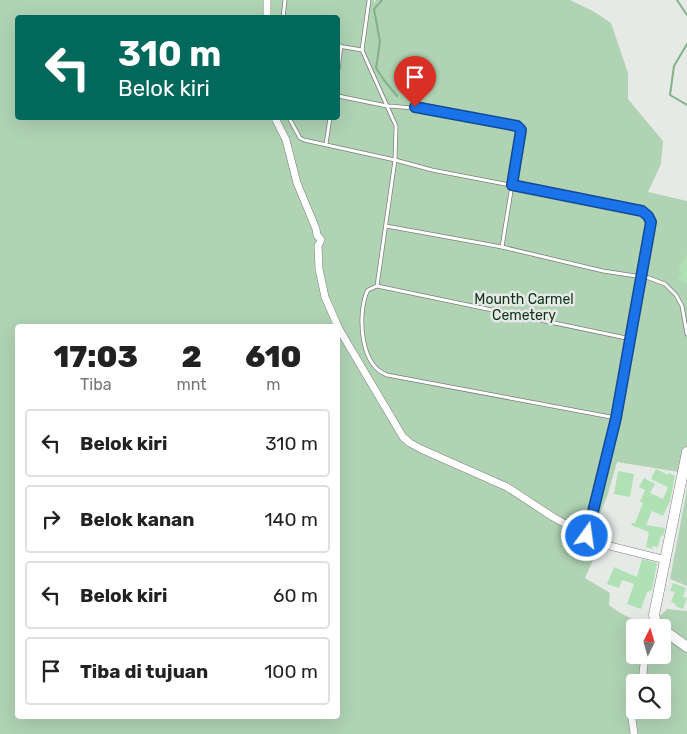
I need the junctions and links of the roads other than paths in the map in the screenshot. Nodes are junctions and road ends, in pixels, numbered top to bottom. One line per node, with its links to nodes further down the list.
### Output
1 (268, 0): 4 (street)
2 (285, 0): 5 (lane)
3 (369, 0): 7 (lane)
4 (267, 15)
5 (283, 15)
6 (340, 46): 7 (lane)
7 (362, 50): 9 (lane)
8 (340, 96): 9 (lane)
9 (387, 106): 14 (lane); 15 (lane)
10 (276, 120): 20 (street)
11 (290, 120): 13 (lane)
12 (330, 120): 13 (lane)
13 (326, 144): 14 (lane)
14 (395, 160): 15 (lane); 16 (lane)
15 (512, 185): 17 (lane); 18 (lane)
16 (386, 226): 17 (lane); 19 (lane)
17 (502, 247): 18 (lane)
18 (641, 277): 22 (lane); 23 (lane)
19 (377, 286): 23 (lane); 24 (lane)
20 (337, 324)
21 (340, 331): 26 (street)
22 (687, 334)
23 (631, 339): 24 (lane)
24 (616, 418): 26 (lane)
25 (687, 452): 27 (main road)
26 (587, 536): 27 (street)
27 (666, 560): 28 (main road)
28 (655, 619)
29 (671, 636): 30 (main road)
30 (687, 647)
31 (632, 719): 32 (street)
32 (634, 733)

